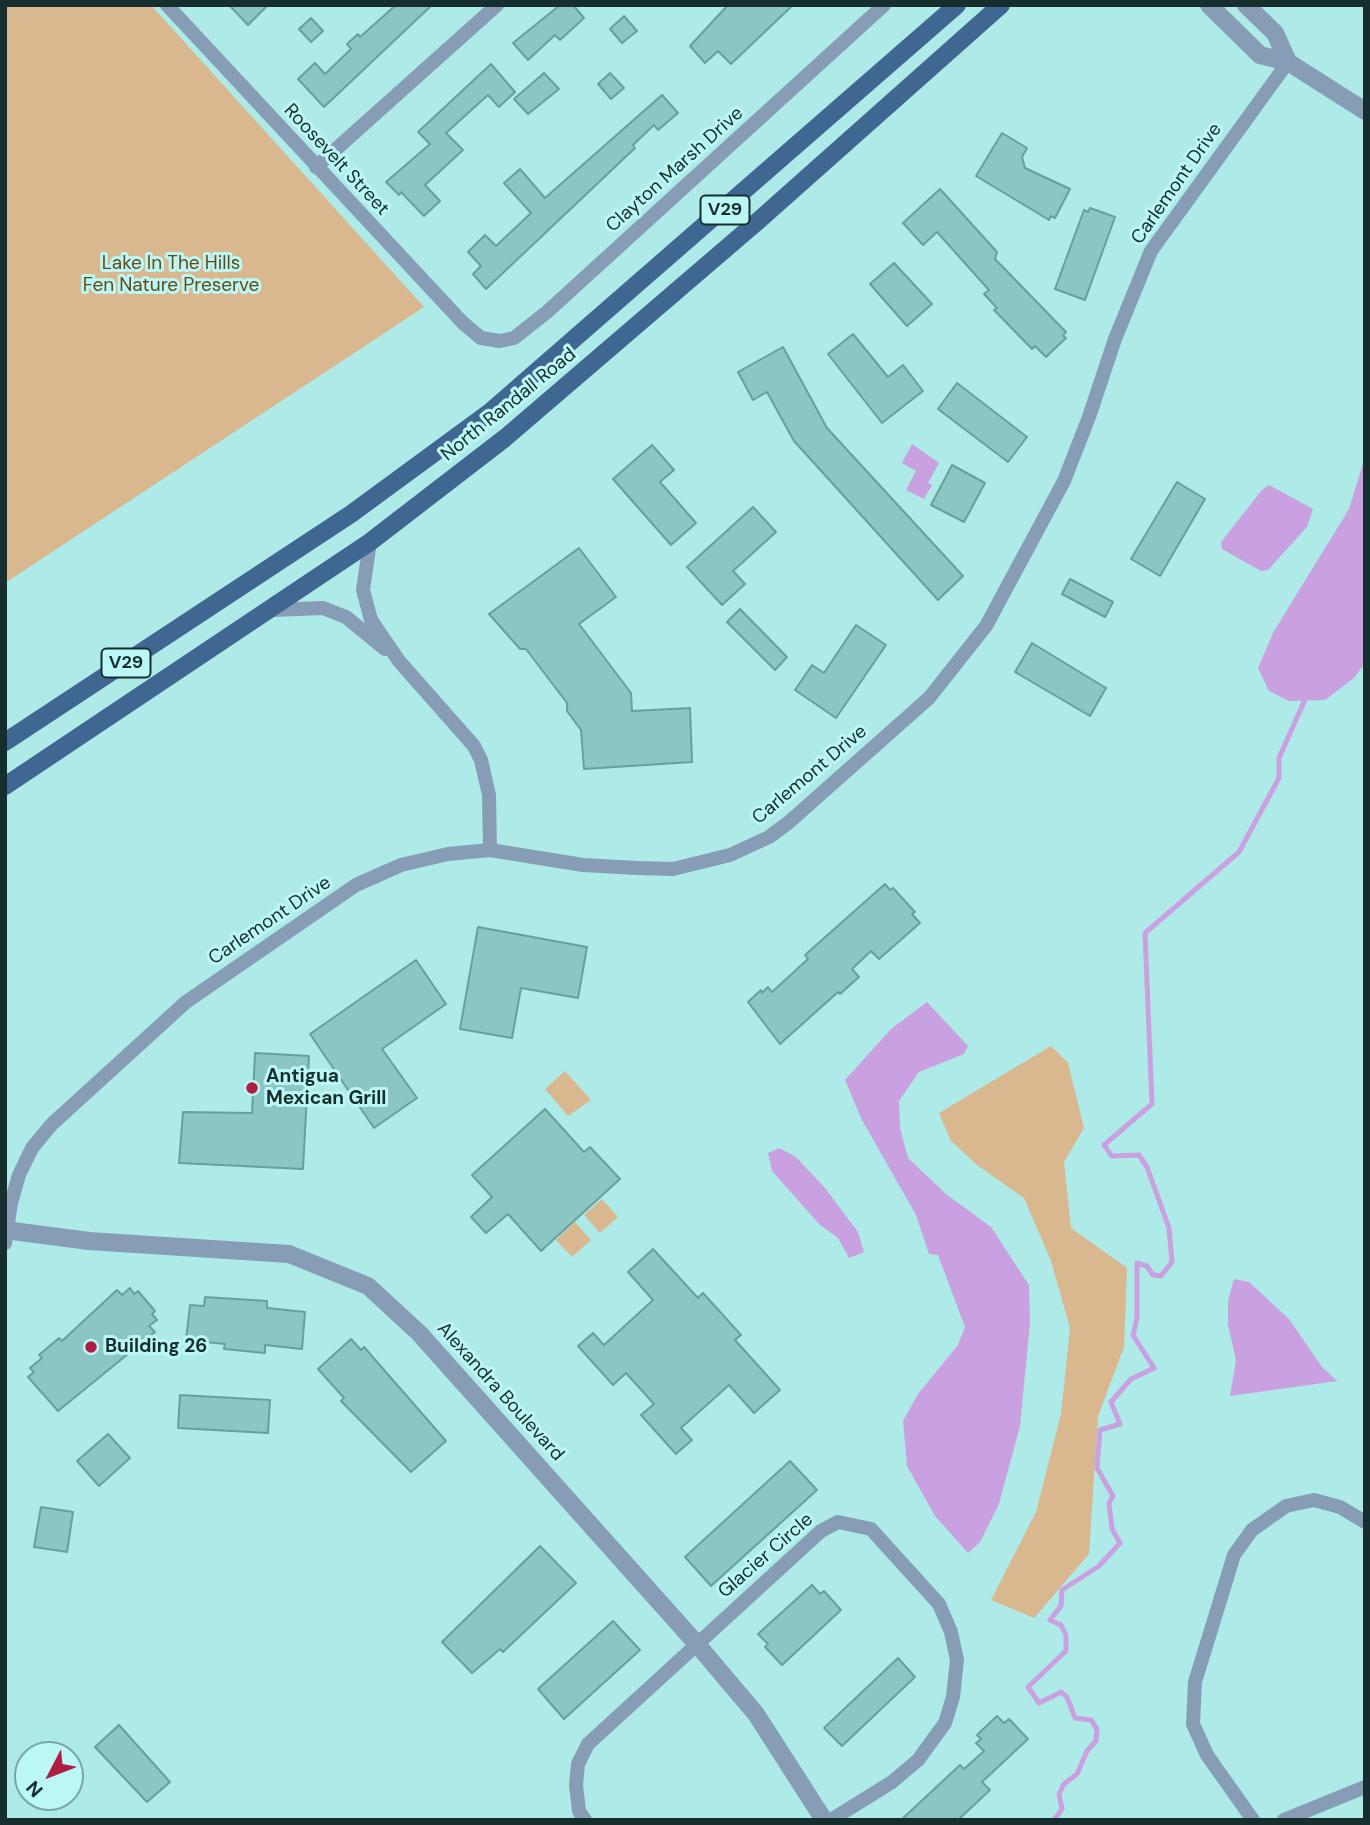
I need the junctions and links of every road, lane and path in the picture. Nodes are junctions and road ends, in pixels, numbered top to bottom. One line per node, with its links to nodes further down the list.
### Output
1 (167, 5): 10 (street, Roosevelt Street)
2 (497, 5): 10 (street)
3 (884, 5): 11 (street, Clayton Marsh Drive)
4 (957, 5): 15 (main road, North Randall Road / V29)
5 (1001, 5): 12 (main road, North Randall Road / V29)
6 (1209, 5): 8 (street)
7 (1246, 5): 8 (street)
8 (1288, 62): 9 (street); 17 (street, Carlemont Drive)
9 (1365, 111)
10 (316, 167): 11 (street, Roosevelt Street)
11 (481, 338)
12 (370, 542): 13 (main road, North Randall Road / V29); 14 (street)
13 (266, 611): 14 (street); 16 (main road, North Randall Road / V29)
14 (399, 661): 17 (street)
15 (5, 742)
16 (5, 786)
17 (490, 850): 18 (street, Carlemont Drive)
18 (6, 1235): 20 (street, Alexandra Boulevard)
19 (1365, 1522): 25 (street)
20 (696, 1643): 22 (street); 23 (street, Alexandra Boulevard); 24 (street, Glacier Circle)
21 (1365, 1787): 26 (street)
22 (585, 1820)
23 (824, 1820)
24 (831, 1820)
25 (1253, 1820)
26 (1284, 1820)

